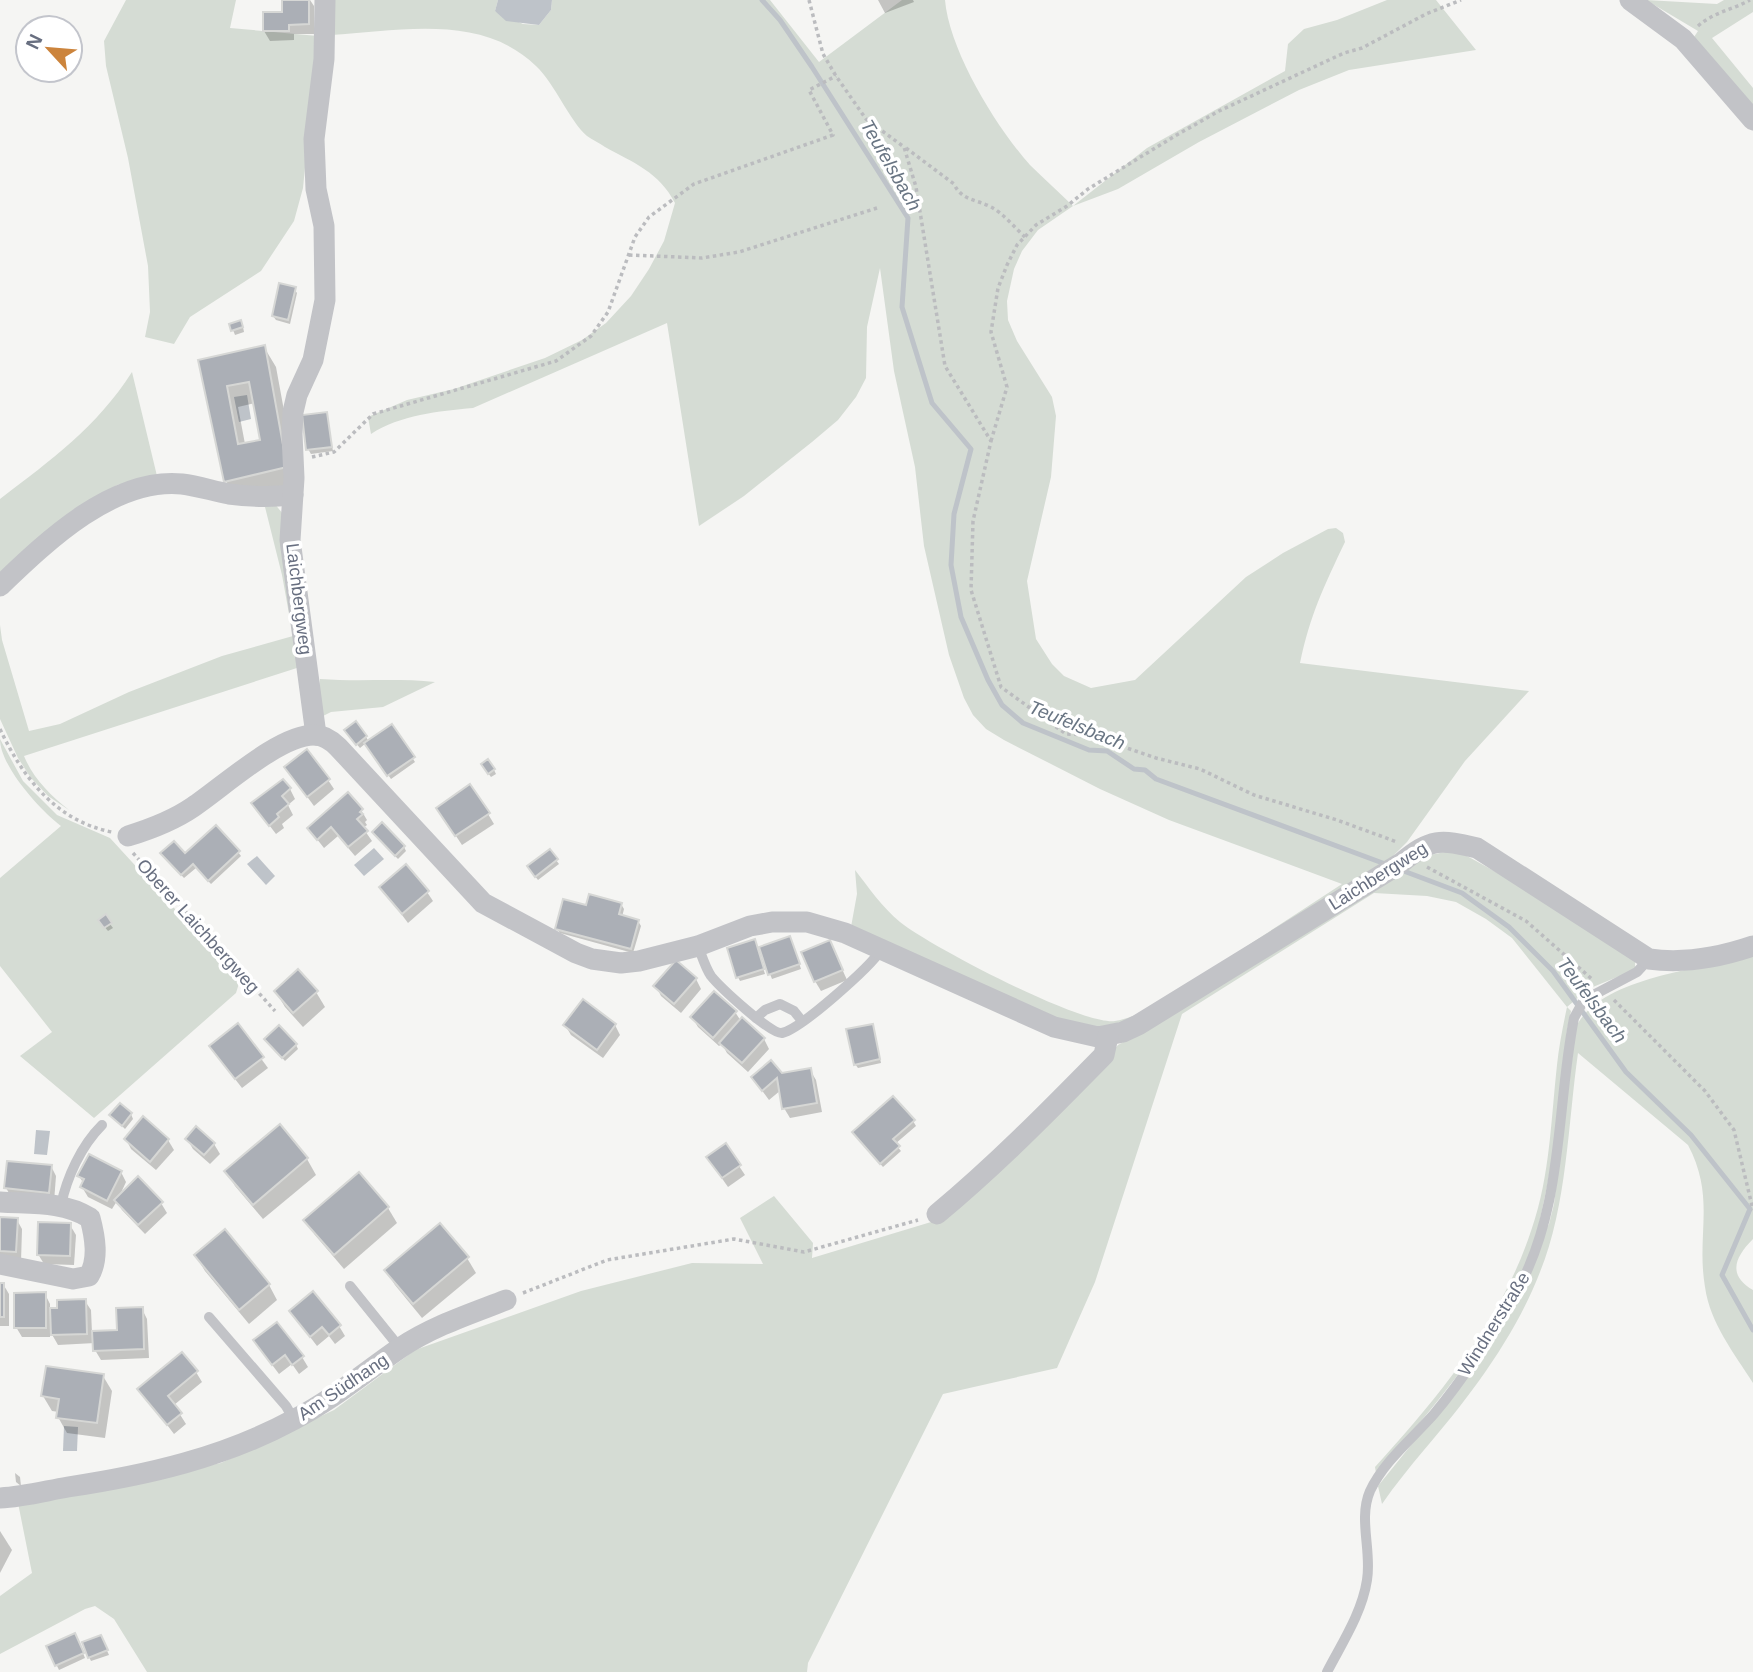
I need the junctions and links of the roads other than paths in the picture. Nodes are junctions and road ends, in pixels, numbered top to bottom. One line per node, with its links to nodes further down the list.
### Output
1 (325, 0): 4 (street, Laichbergweg)
2 (1630, 0): 3 (street)
3 (1753, 120)
4 (293, 495): 5 (street); 6 (street, Laichbergweg)
5 (0, 586)
6 (316, 735): 7 (street, Oberer Laichbergweg); 8 (street, Laichbergweg)
7 (128, 836)
8 (698, 946): 10 (street, Laichbergweg); 12 (lane)
9 (1753, 946): 11 (street)
10 (881, 950): 13 (lane); 14 (street, Laichbergweg)
11 (1649, 959): 14 (street, Laichbergweg); 26 (lane, Windnerstraße)
12 (756, 1018): 13 (lane); 13 (lane)
13 (802, 1021)
14 (1108, 1036): 18 (street)
15 (102, 1125): 17 (lane)
16 (0, 1202): 17 (street)
17 (61, 1205): 19 (street)
18 (937, 1214)
19 (0, 1264)
20 (350, 1286): 23 (lane)
21 (506, 1300): 23 (street, Am Südhang)
22 (209, 1317): 24 (lane)
23 (400, 1348): 24 (street, Am Südhang)
24 (294, 1420): 25 (street, Am Südhang)
25 (0, 1498)
26 (1327, 1672)

